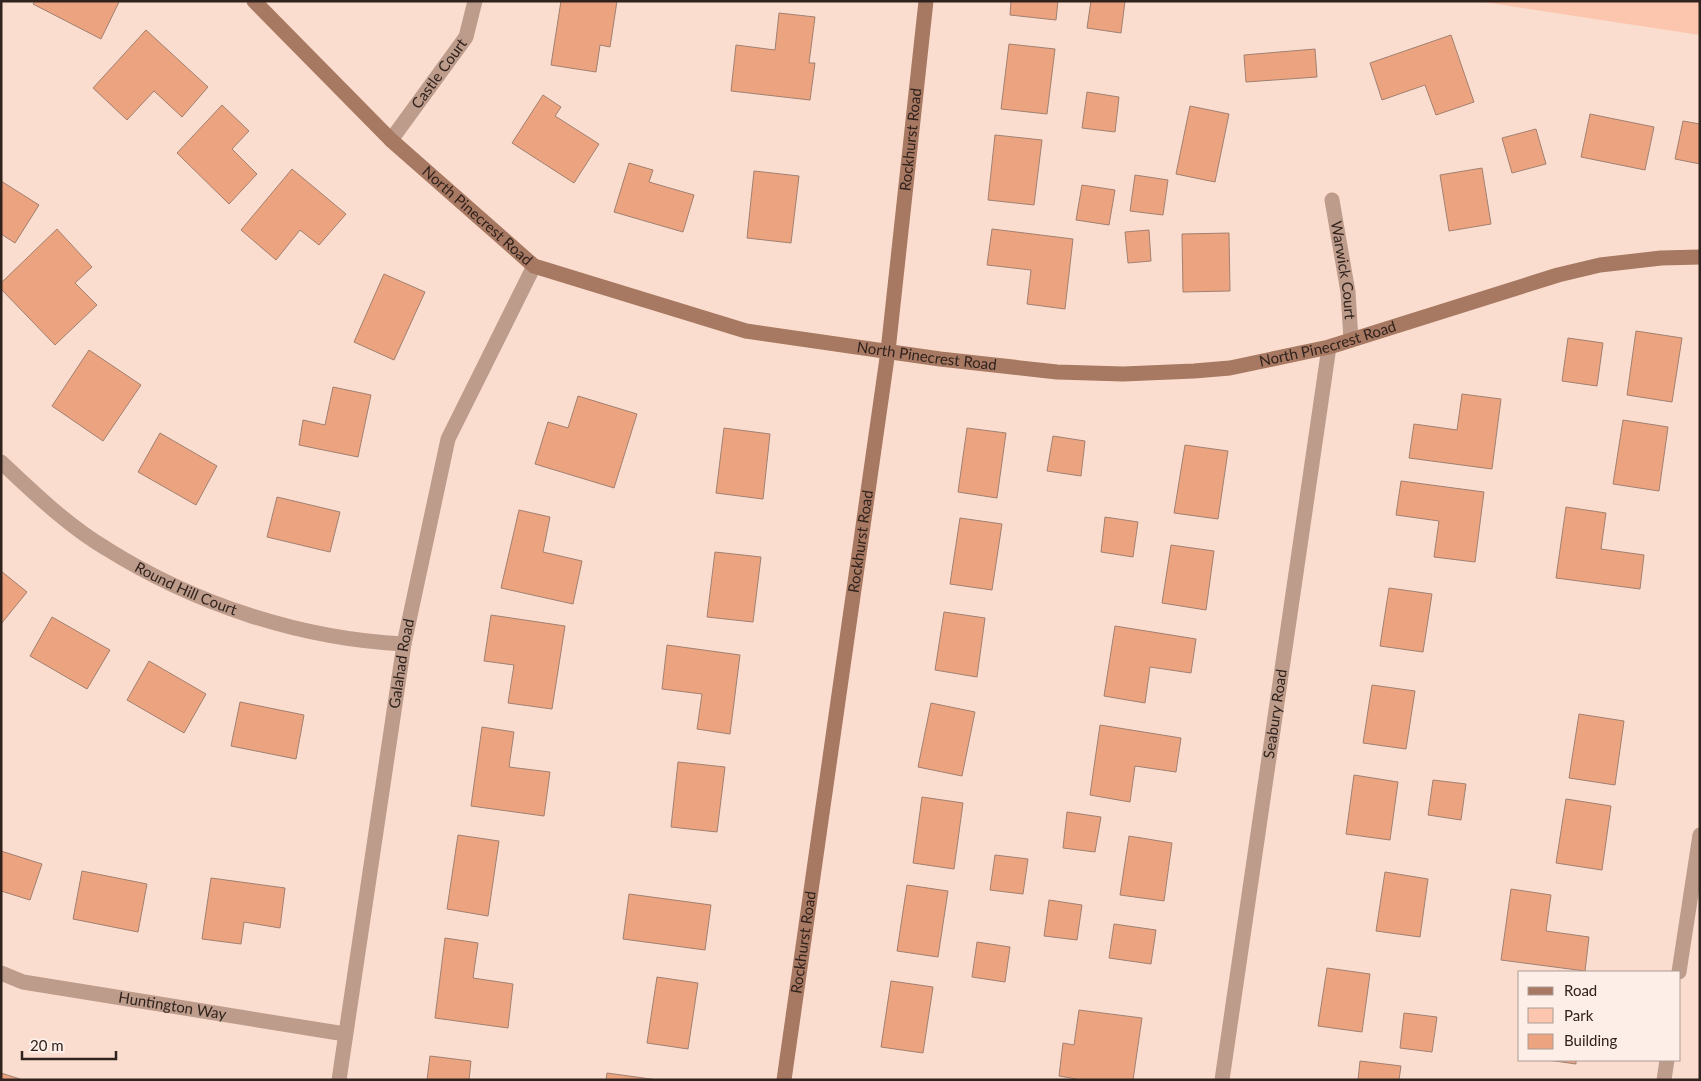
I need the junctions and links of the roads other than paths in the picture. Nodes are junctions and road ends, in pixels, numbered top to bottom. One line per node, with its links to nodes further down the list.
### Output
1 (254, 1): 4 (street, North Pinecrest Road)
2 (475, 1): 4 (street, Castle Court)
3 (926, 1): 10 (street, Rockhurst Road)
4 (391, 140): 7 (street, North Pinecrest Road)
5 (1332, 200): 8 (street, Warwick Court)
6 (1700, 257): 8 (street, North Pinecrest Road)
7 (534, 266): 10 (street, North Pinecrest Road); 12 (street, Galahad Road)
8 (1351, 340): 9 (street, North Pinecrest Road)
9 (1329, 347): 10 (street, North Pinecrest Road); 20 (street, Seabury Road)
10 (888, 351): 19 (street, Rockhurst Road)
11 (1, 462): 12 (street, Round Hill Court)
12 (404, 644): 16 (street, Galahad Road)
13 (1700, 835): 14 (street)
14 (1680, 971)
15 (1, 973): 16 (street, Huntington Way)
16 (345, 1034): 18 (street, Galahad Road)
17 (1667, 1061): 21 (street)
18 (339, 1080)
19 (784, 1080)
20 (1222, 1080)
21 (1664, 1080)

